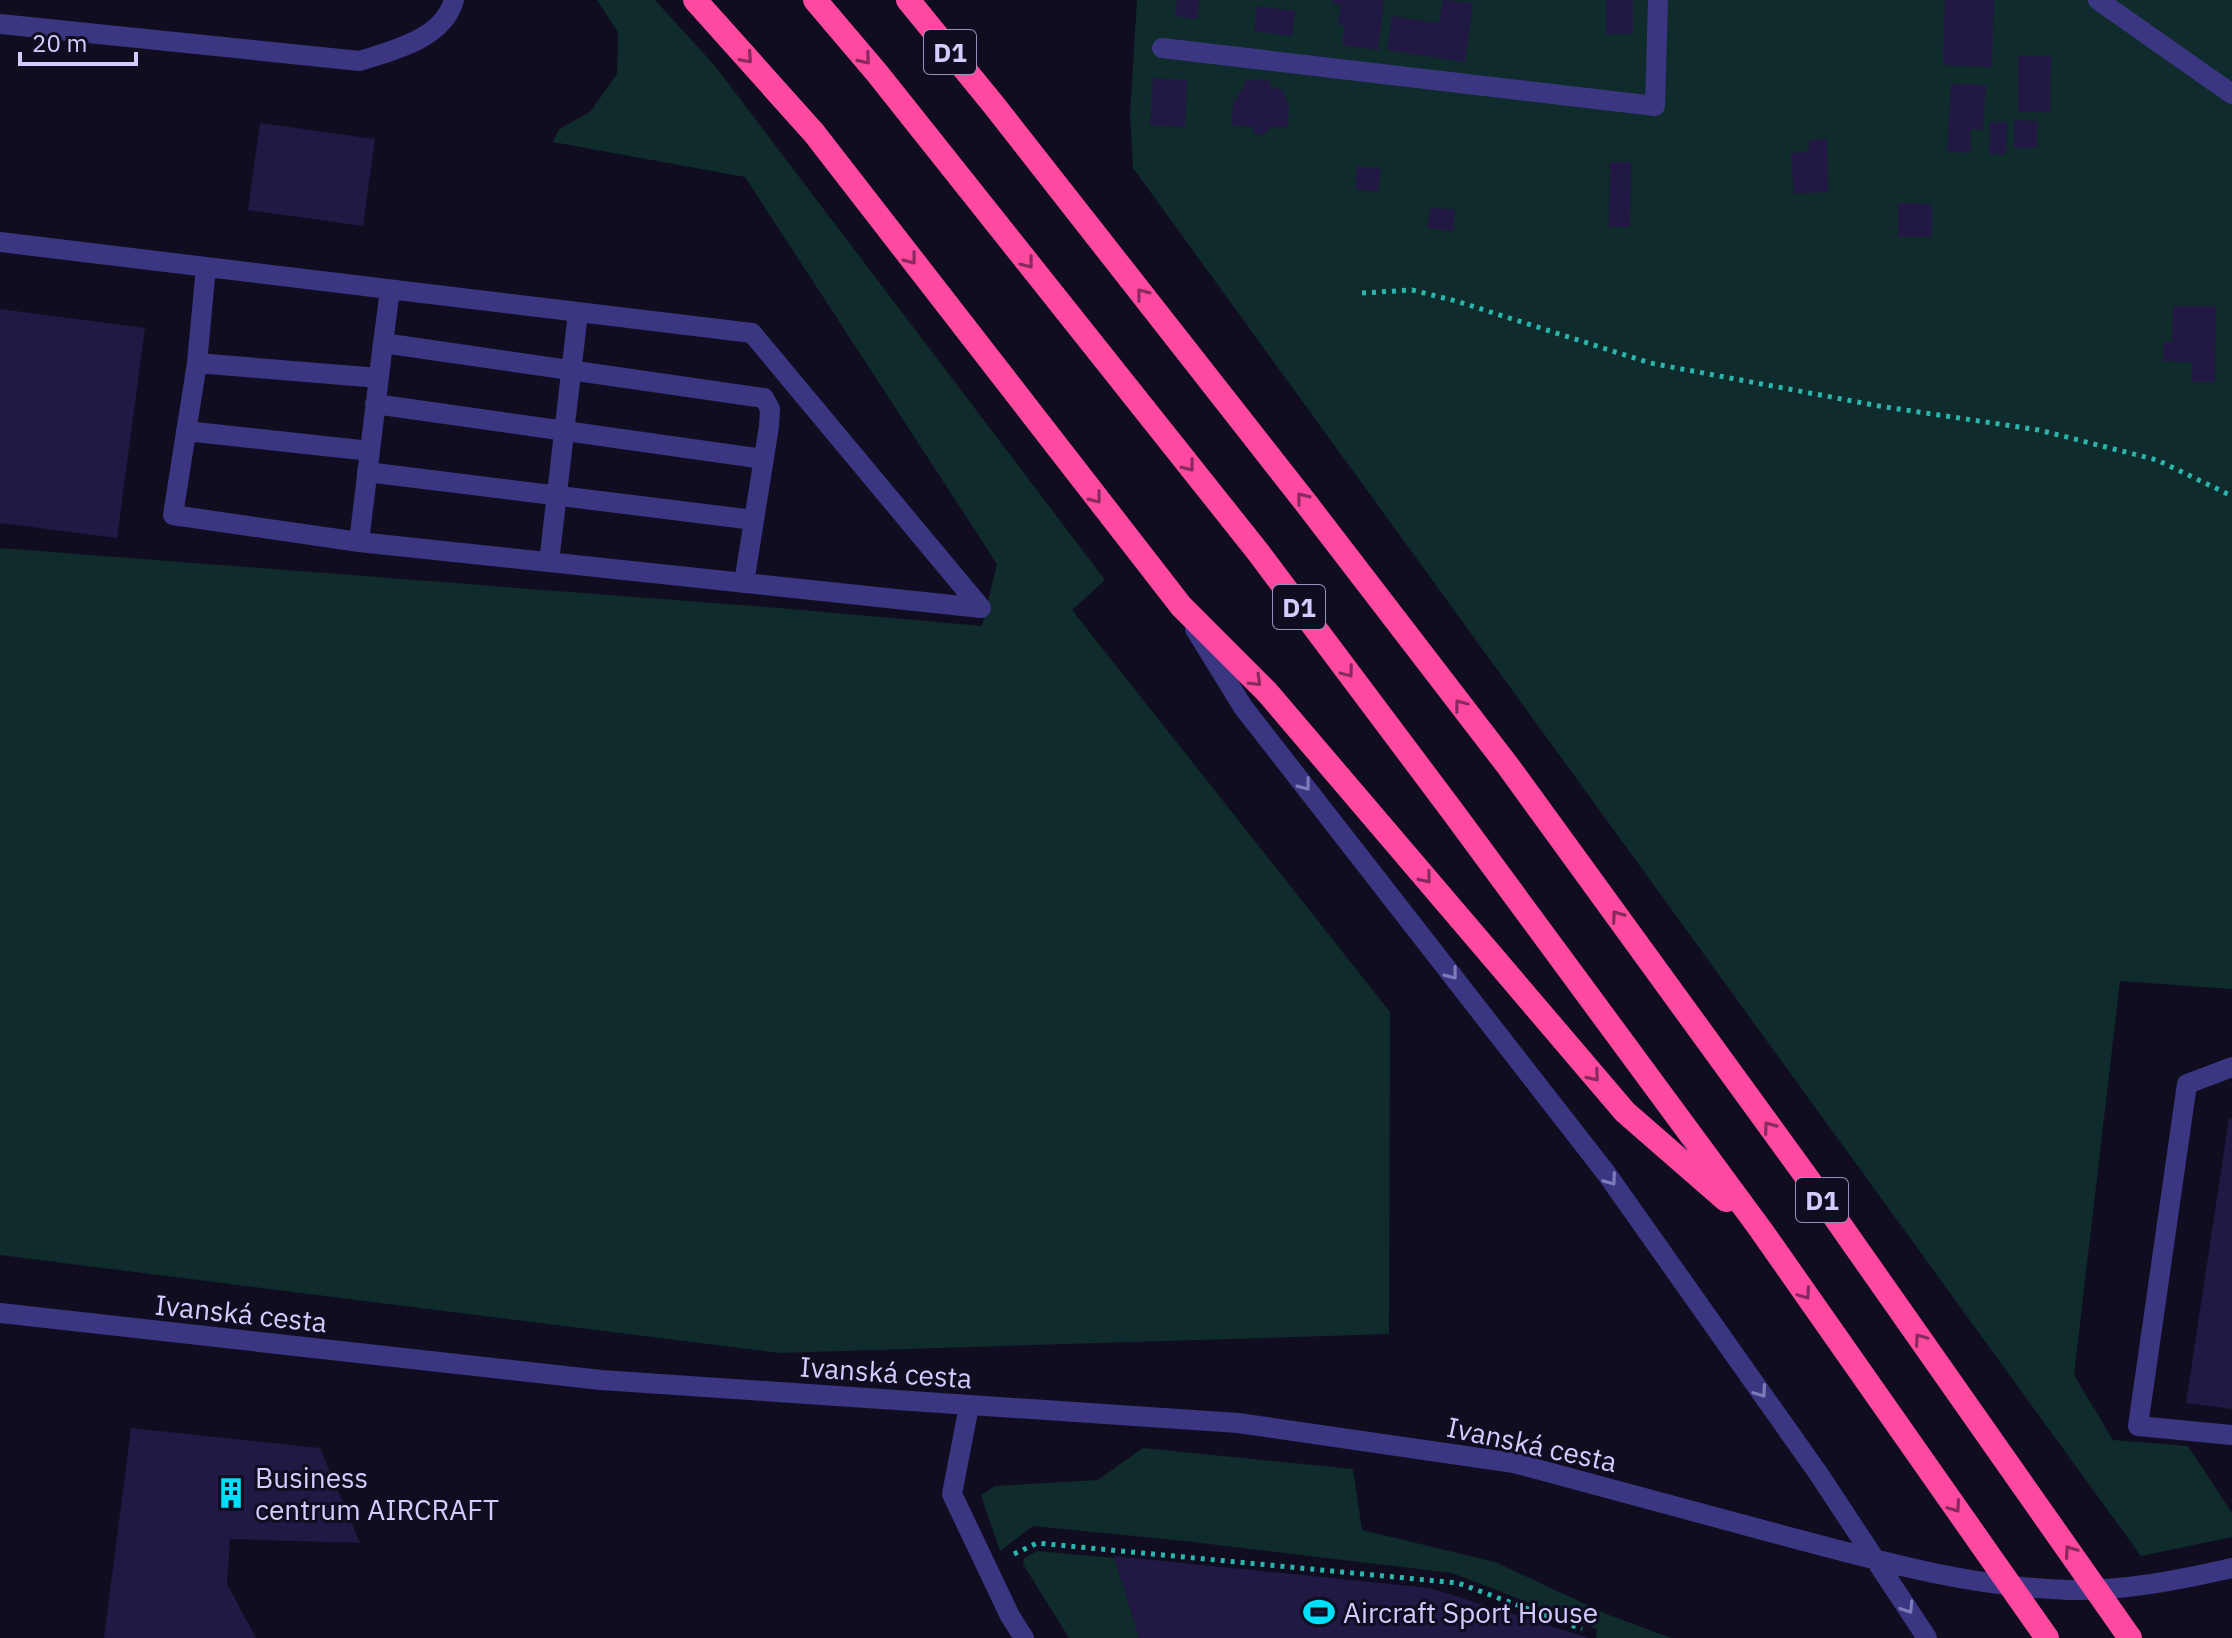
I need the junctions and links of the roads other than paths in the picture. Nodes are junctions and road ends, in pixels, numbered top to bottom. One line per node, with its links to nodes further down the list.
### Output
1 (454, 0): 7 (street)
2 (695, 0): 28 (highway, one-way to 28)
3 (815, 0): 30 (highway, D1, one-way to 30)
4 (908, 0): 38 (highway, D1, one-way to 4)
5 (1658, 0): 8 (street)
6 (2098, 0): 9 (street)
7 (0, 24)
8 (1162, 48)
9 (2232, 94)
10 (0, 242): 11 (street)
11 (206, 267): 12 (street); 15 (street)
12 (390, 290): 13 (street); 14 (street)
13 (578, 313): 16 (street); 27 (street)
14 (383, 343): 16 (street); 17 (street)
15 (197, 363): 17 (street); 19 (street)
16 (571, 370): 20 (street); 21 (street)
17 (379, 378): 18 (street)
18 (375, 404): 20 (street); 22 (street)
19 (186, 431): 22 (street); 25 (street)
20 (564, 431): 21 (street); 23 (street)
21 (764, 459): 24 (street)
22 (368, 462): 23 (street); 25 (street)
23 (556, 498): 24 (street); 26 (street)
24 (754, 520): 27 (street)
25 (359, 542): 26 (street)
26 (549, 562): 27 (street)
27 (744, 583)
28 (1181, 606): 30 (highway, one-way to 30); 36 (street, one-way to 36)
29 (2232, 1067): 33 (street)
30 (1761, 1230): 37 (highway, D1, one-way to 37)
31 (0, 1313): 32 (street, Ivanská cesta)
32 (969, 1406): 34 (street, Ivanská cesta); 35 (street)
33 (2232, 1435)
34 (2232, 1568)
35 (1024, 1638)
36 (1927, 1638)
37 (2047, 1638)
38 (2130, 1638)

